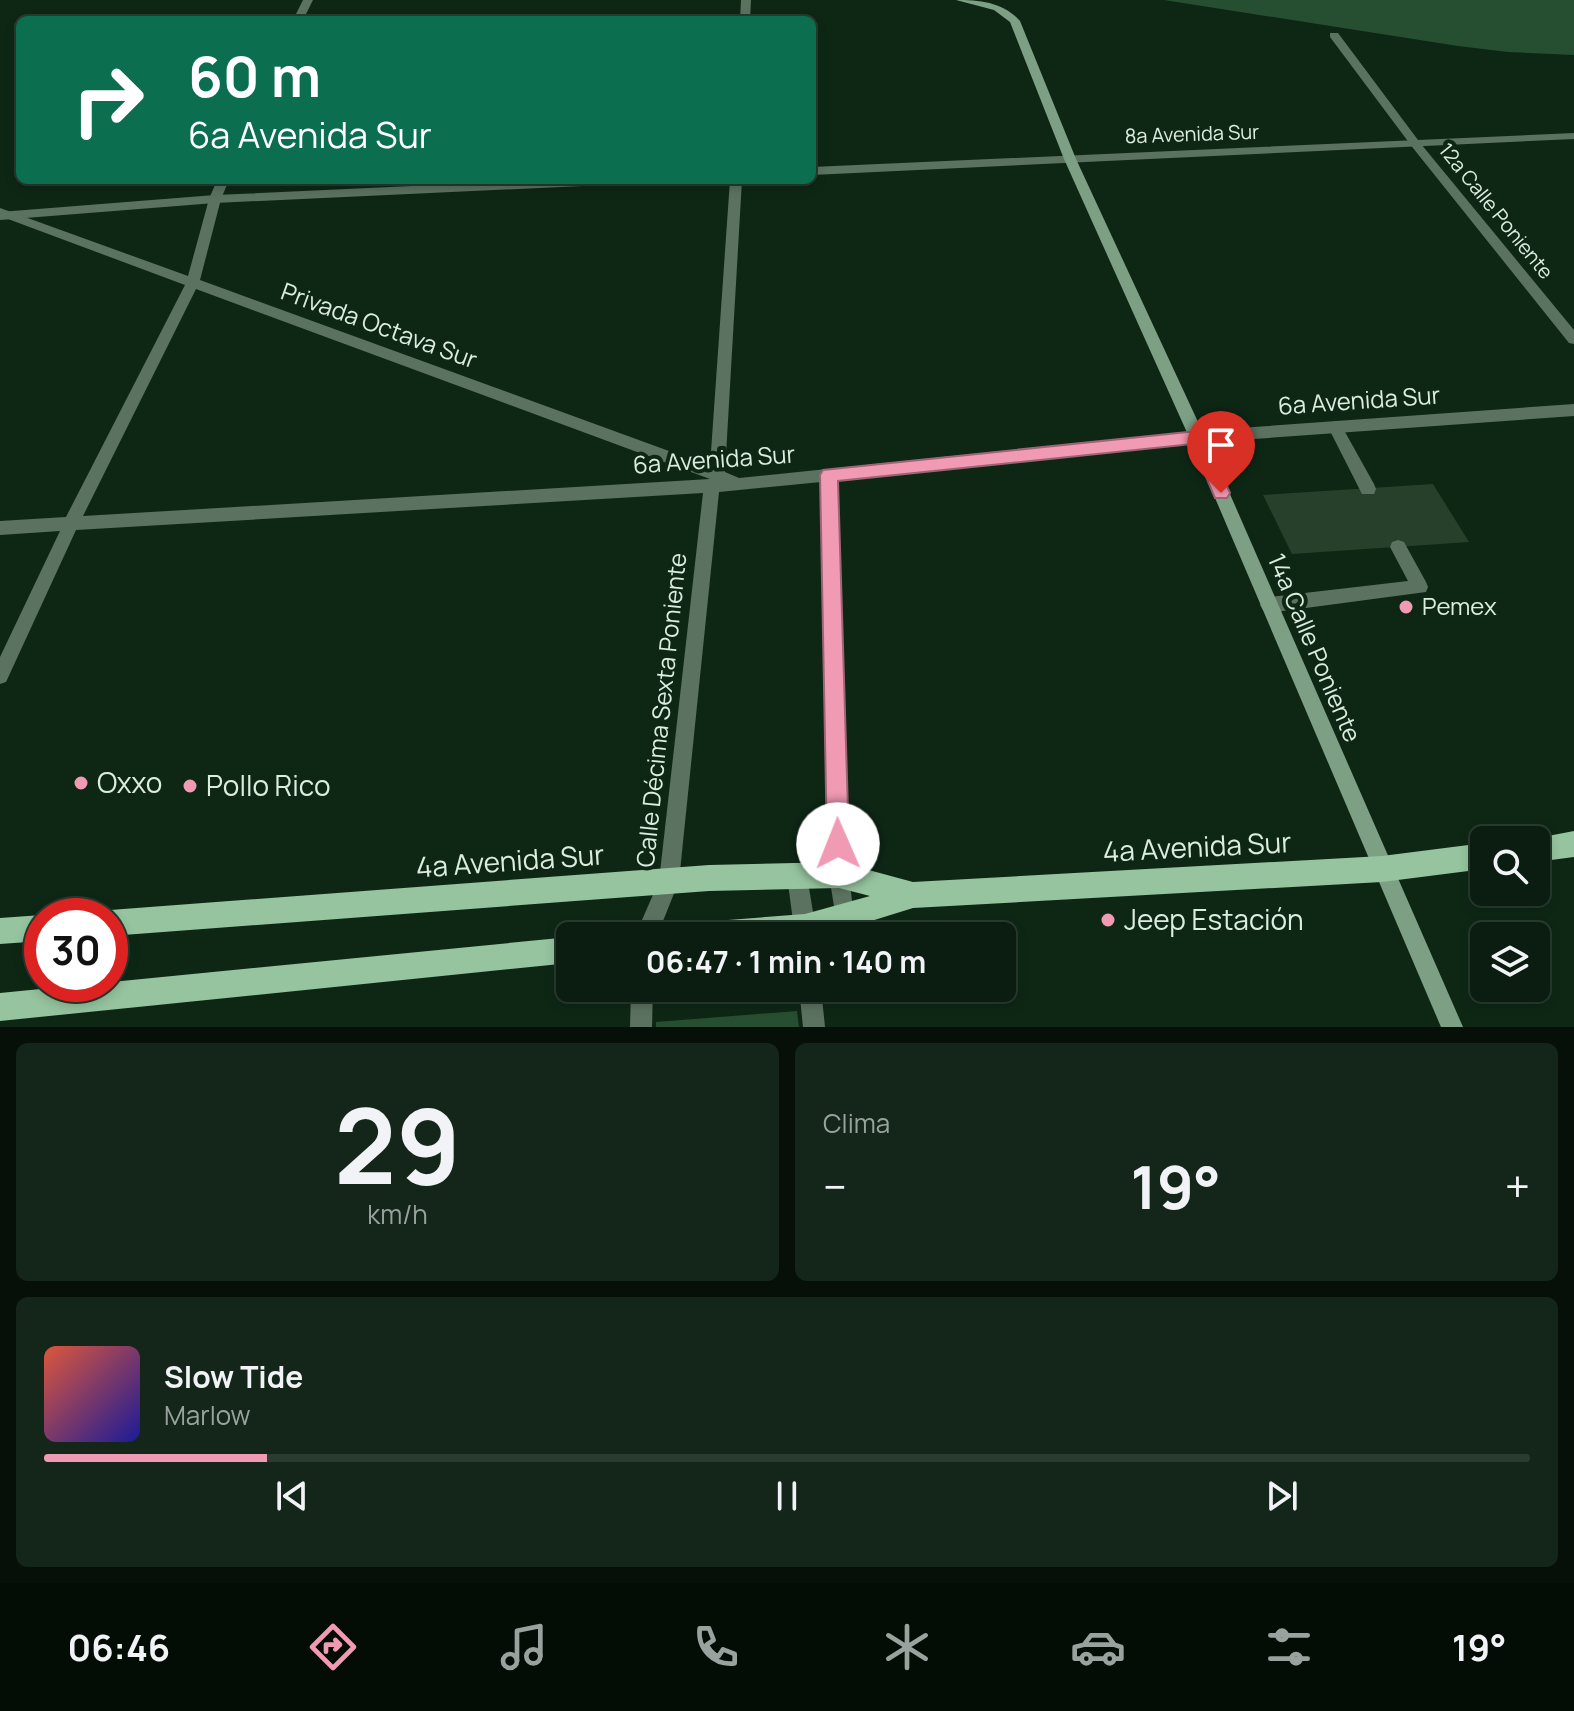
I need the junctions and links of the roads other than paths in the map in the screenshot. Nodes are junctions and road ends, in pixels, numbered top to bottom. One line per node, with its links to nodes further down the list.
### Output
1 (961, 0): 5 (main road, 14a Calle Poniente)
2 (1334, 35): 4 (street, 12a Calle Poniente)
3 (1574, 136): 4 (street, 8a Avenida Sur)
4 (1417, 146): 5 (street, 8a Avenida Sur); 13 (street, 12a Calle Poniente)
5 (1070, 159): 6 (street, 8a Avenida Sur); 16 (main road, 14a Calle Poniente)
6 (816, 171)
7 (221, 184): 10 (street)
8 (539, 184): 10 (street)
9 (736, 184): 18 (street, Calle Décima Sexta Poniente)
10 (215, 199): 11 (street); 12 (street)
11 (4, 215): 12 (street, Privada Octava Sur)
12 (193, 281): 18 (street, Privada Octava Sur); 20 (street)
13 (1574, 339)
14 (1574, 410): 15 (street, 6a Avenida Sur)
15 (1335, 427): 16 (street, 6a Avenida Sur); 19 (street)
16 (1197, 437): 17 (street, 6a Avenida Sur); 23 (main road, 14a Calle Poniente)
17 (829, 475): 18 (street, 6a Avenida Sur); 29 (street)
18 (715, 480): 20 (street, 6a Avenida Sur); 31 (street, Calle Décima Sexta Poniente)
19 (1368, 489)
20 (72, 522): 21 (street, 6a Avenida Sur); 24 (street)
21 (0, 528)
22 (1398, 547): 23 (street)
23 (1269, 605): 28 (main road, 14a Calle Poniente)
24 (0, 676)
25 (1574, 844): 26 (main road)
26 (1550, 847)
27 (1470, 858): 28 (main road, 4a Avenida Sur)
28 (1382, 869): 32 (main road, 4a Avenida Sur); 46 (main road, 14a Calle Poniente)
29 (839, 875): 30 (main road, 4a Avenida Sur); 32 (main road, 4a Avenida Sur); 33 (street)
30 (797, 876): 31 (main road, 4a Avenida Sur); 36 (street)
31 (669, 881): 34 (main road, 4a Avenida Sur); 35 (street, Calle Décima Sexta Poniente)
32 (913, 895): 33 (main road, 4a Avenida Sur)
33 (844, 918): 37 (main road, 4a Avenida Sur)
34 (128, 922)
35 (652, 922)
36 (804, 922)
37 (832, 922)
38 (24, 929): 39 (main road)
39 (0, 931)
40 (556, 951): 43 (main road)
41 (642, 1002): 44 (street)
42 (811, 1002): 45 (street)
43 (0, 1007)
44 (641, 1027)
45 (814, 1027)
46 (1452, 1027)

